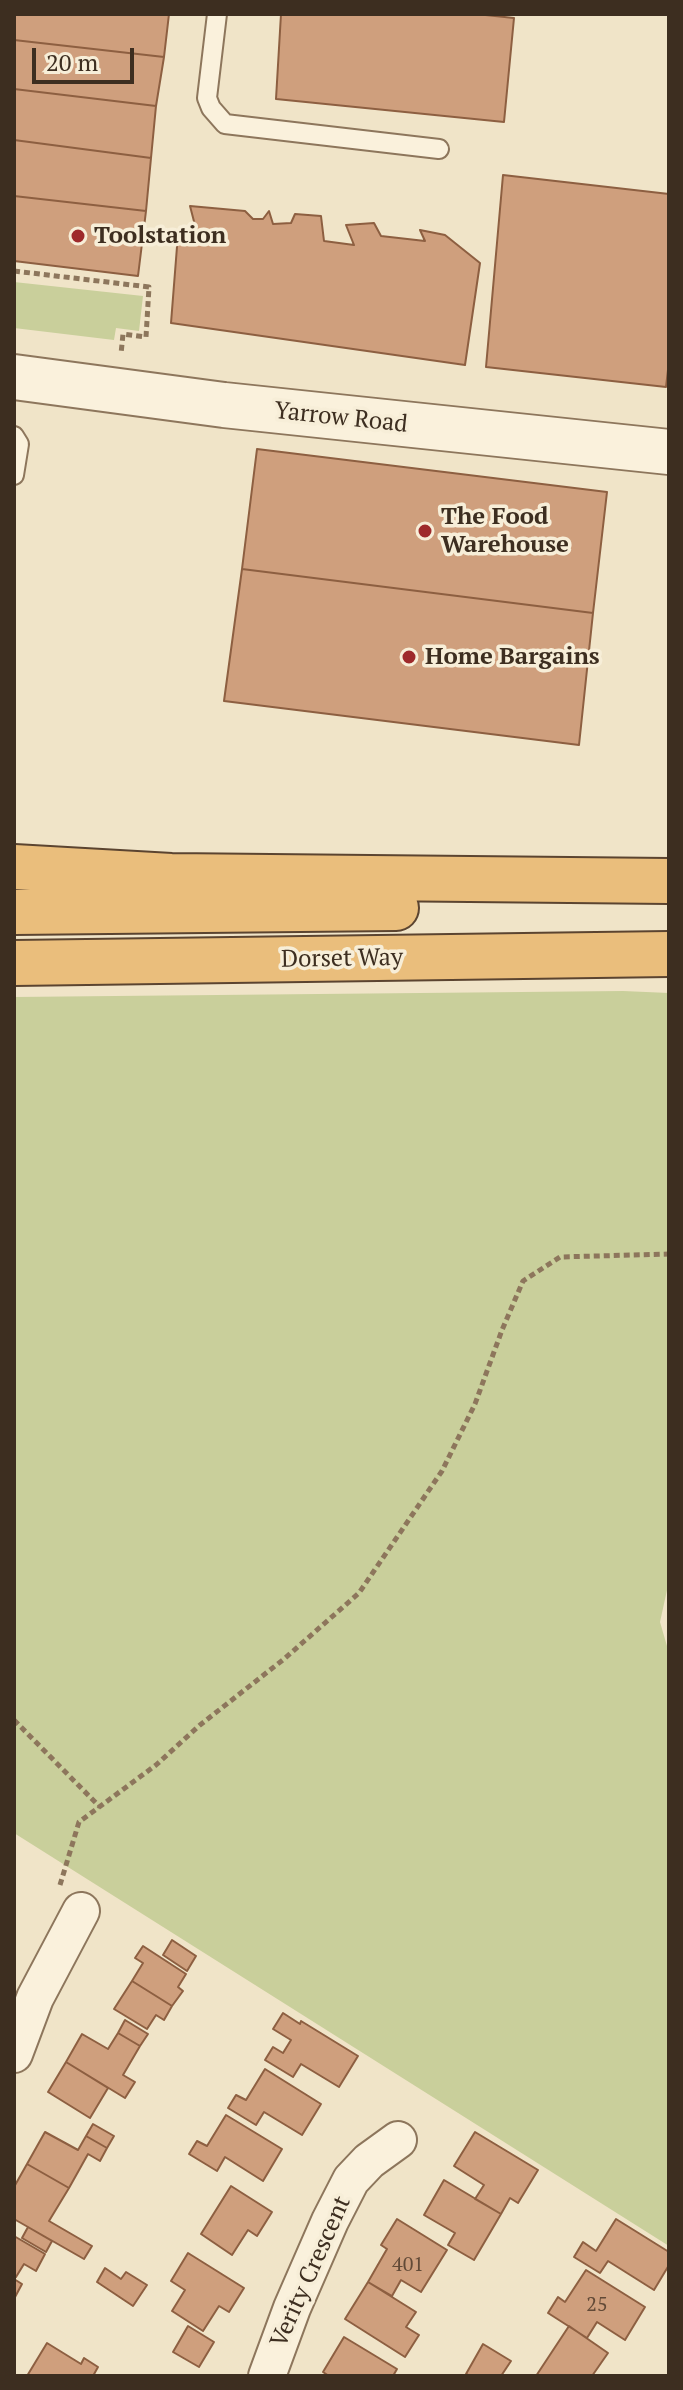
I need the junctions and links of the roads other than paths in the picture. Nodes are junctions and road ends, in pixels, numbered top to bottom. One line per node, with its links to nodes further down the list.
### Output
1 (217, 14): 2 (lane)
2 (439, 149)
3 (14, 377): 5 (street, Yarrow Road)
4 (14, 436): 6 (lane)
5 (669, 452)
6 (14, 475)
7 (14, 867): 8 (highway)
8 (669, 881)
9 (669, 905): 10 (highway)
10 (14, 912)
11 (669, 954): 12 (highway, Dorset Way)
12 (14, 963)
13 (81, 1911): 14 (street)
14 (14, 2054)
15 (398, 2140): 16 (street, Verity Crescent)
16 (267, 2376)

